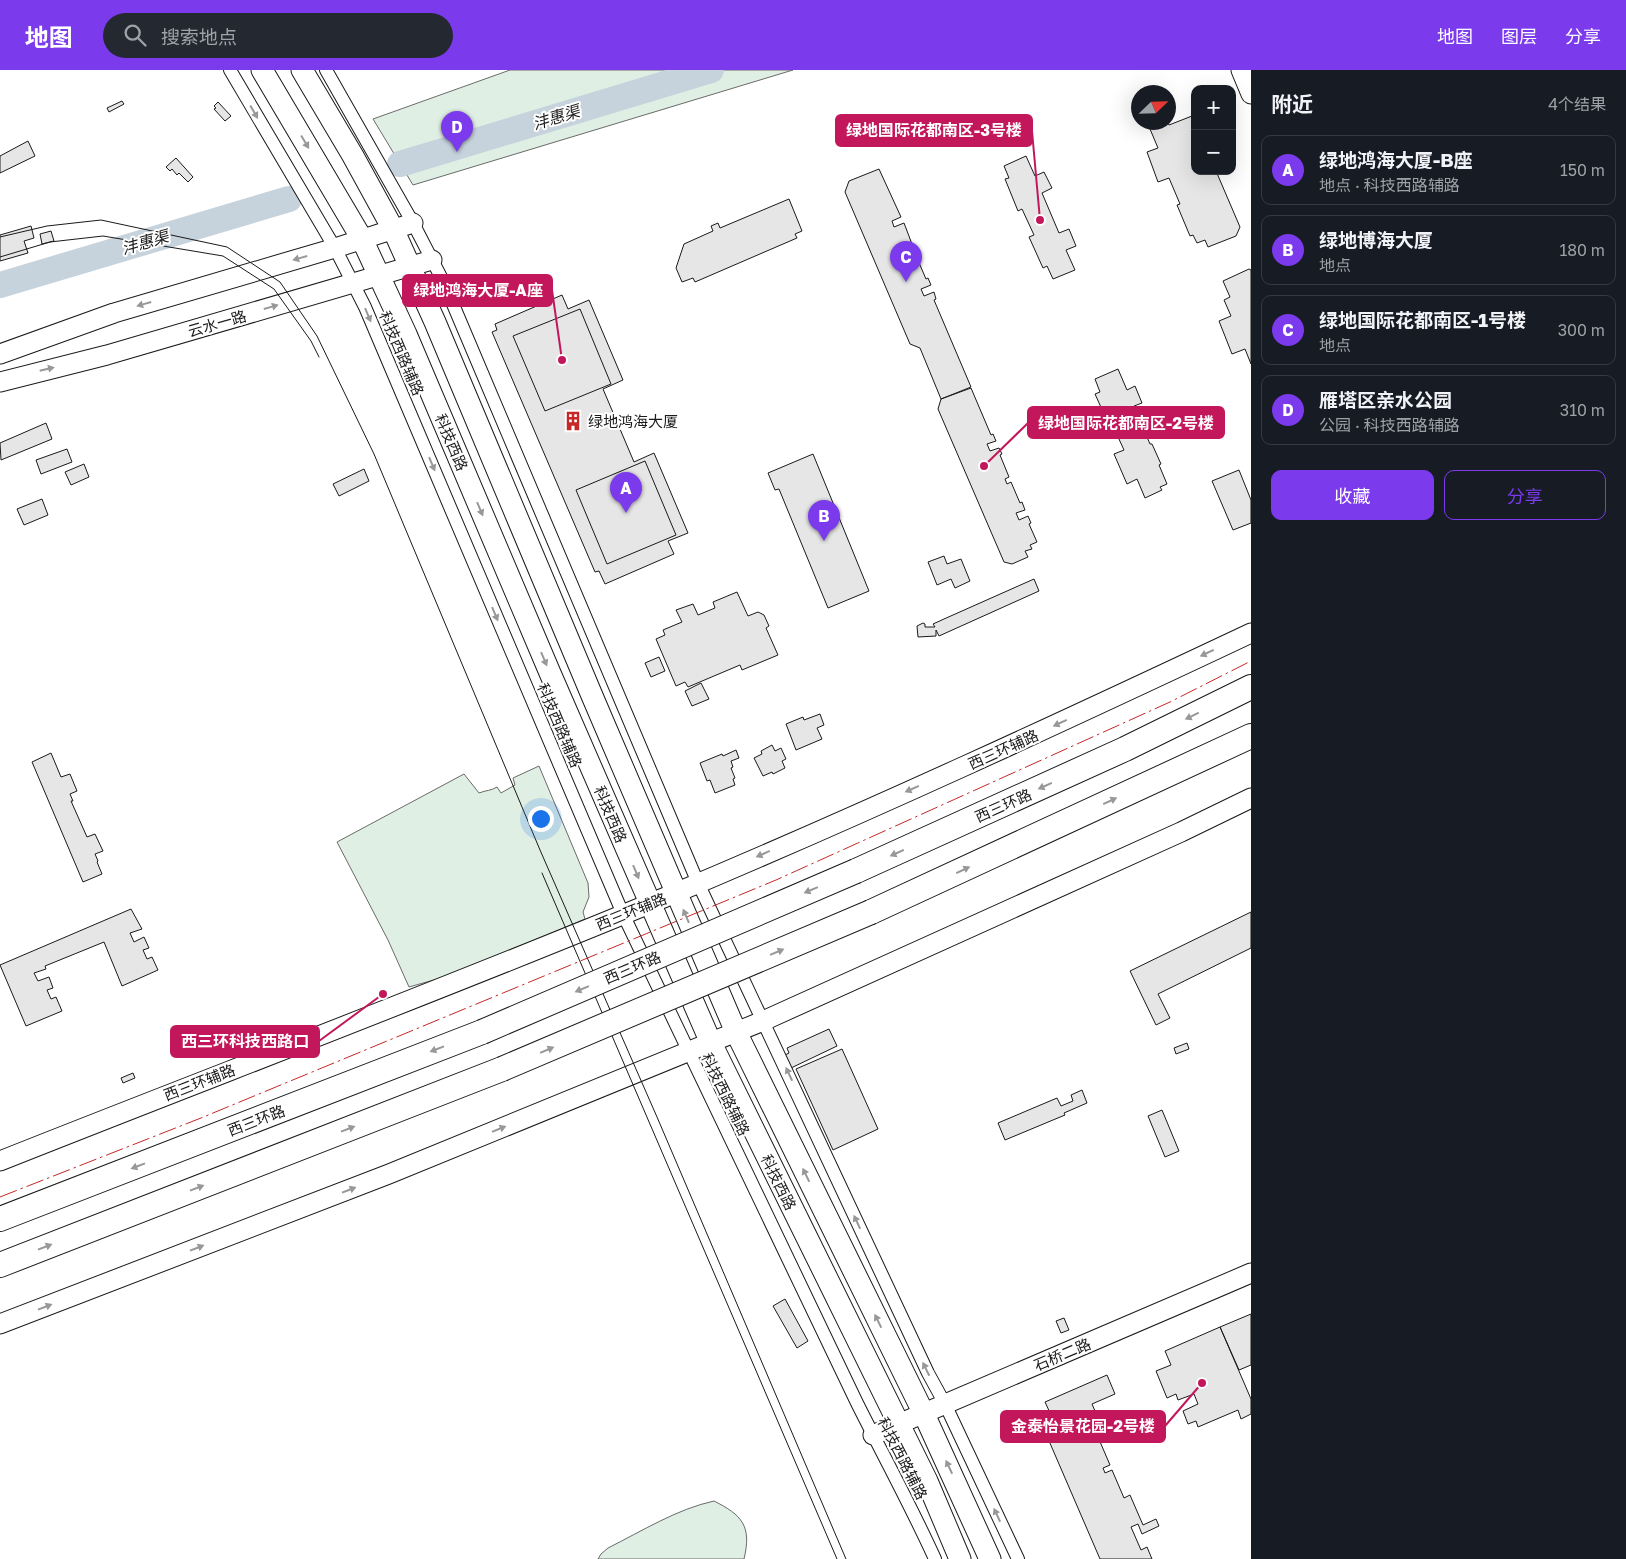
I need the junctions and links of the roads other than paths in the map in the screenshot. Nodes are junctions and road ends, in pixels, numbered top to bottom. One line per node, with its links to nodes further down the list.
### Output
1 (230, 70): 10 (street, 科技西路辅路, one-way to 10)
2 (262, 70): 9 (main road, 科技西路, one-way to 9)
3 (302, 70): 8 (main road, 科技西路)
4 (326, 70): 7 (street)
5 (1241, 70): 6 (main road)
6 (1251, 94)
7 (413, 223): 8 (main road); 11 (street)
8 (393, 230): 9 (main road); 12 (main road, 科技西路)
9 (362, 239): 10 (main road); 13 (main road, 科技西路)
10 (335, 248): 14 (street, 科技西路辅路); 15 (main road, one-way to 15)
11 (432, 260): 12 (main road, 云水一路); 21 (street)
12 (410, 266): 13 (main road, 云水一路); 22 (main road, 科技西路)
13 (379, 275): 14 (main road, 云水一路); 23 (main road, 科技西路, one-way to 23)
14 (353, 283): 16 (main road, 云水一路, one-way to 14); 24 (street, 科技西路辅路, one-way to 24)
15 (0, 354)
16 (0, 382)
17 (1251, 633): 21 (main road, 西三环辅路, one-way to 21)
18 (1251, 687): 30 (highway, 西三环路, one-way to 30, bridge)
19 (1251, 736): 31 (highway, one-way to 19, bridge)
20 (1251, 798): 25 (main road)
21 (698, 883): 22 (main road, 西三环辅路); 25 (street)
22 (676, 892): 23 (main road, 西三环辅路); 26 (main road, 科技西路, one-way to 22)
23 (649, 904): 24 (main road, 西三环辅路); 27 (main road, 科技西路)
24 (623, 914): 28 (street, 科技西路辅路); 29 (main road, 西三环辅路)
25 (764, 1021): 26 (main road); 34 (street, one-way to 25)
26 (736, 1032): 27 (main road); 35 (main road, 科技西路, one-way to 26)
27 (711, 1043): 28 (main road); 36 (main road, 科技西路)
28 (688, 1052): 33 (main road, one-way to 28); 37 (street, 科技西路辅路)
29 (0, 1160)
30 (0, 1219)
31 (0, 1265)
32 (1251, 1273): 34 (main road, 石桥二路)
33 (0, 1324)
34 (945, 1404): 35 (main road, 石桥二路); 41 (street, one-way to 34)
35 (924, 1414): 36 (main road, 石桥二路); 38 (main road, 科技西路, one-way to 35)
36 (898, 1424): 37 (main road, 石桥二路); 40 (main road, 科技西路)
37 (873, 1435): 39 (street, 科技西路辅路)
38 (990, 1558)
39 (935, 1559)
40 (960, 1559)
41 (1018, 1559)

